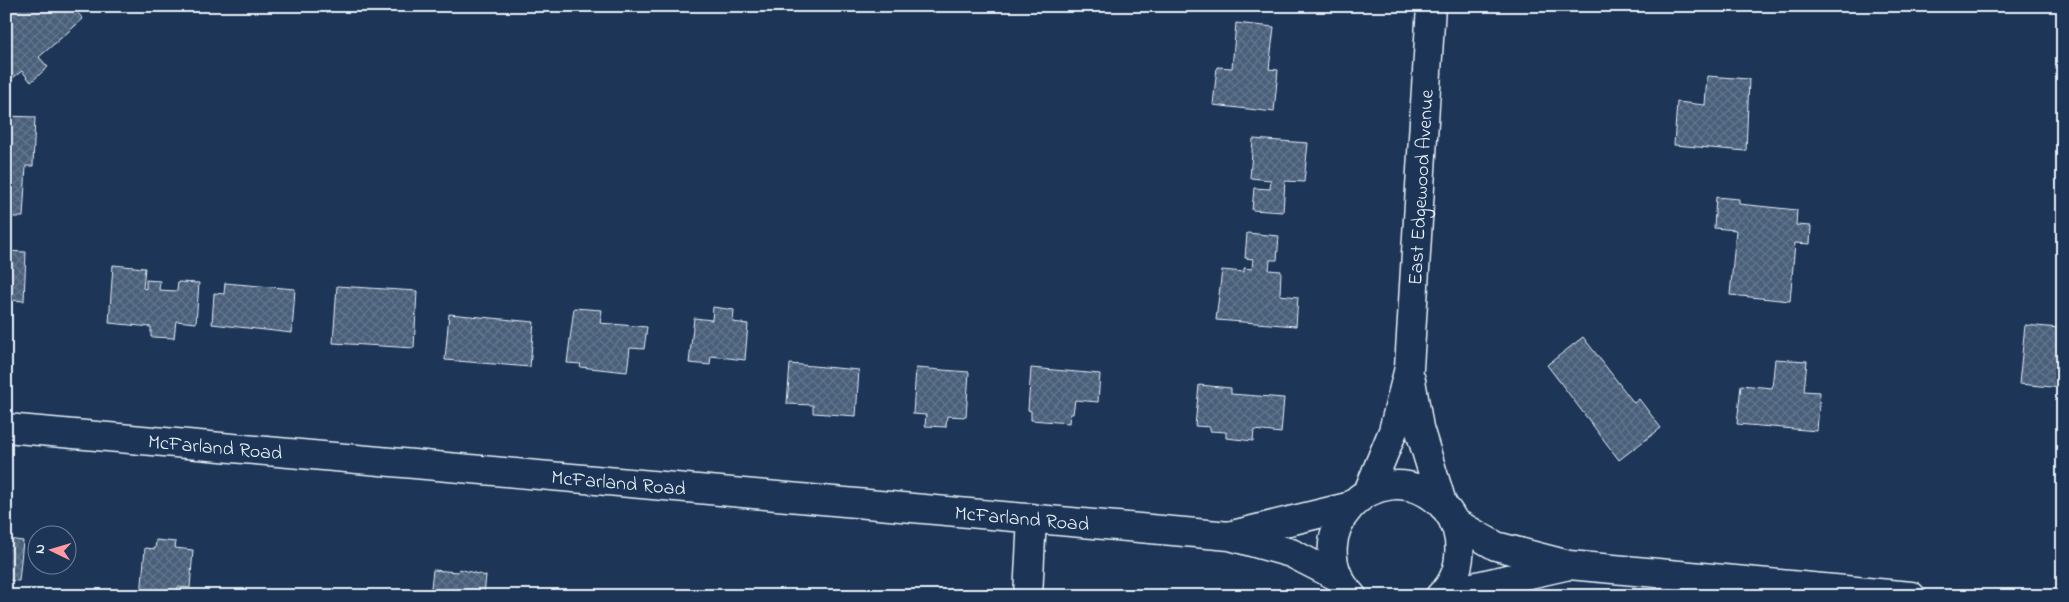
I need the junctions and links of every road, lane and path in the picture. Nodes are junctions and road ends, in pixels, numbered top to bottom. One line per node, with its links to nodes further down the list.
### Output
1 (1431, 6): 2 (street, East Edgewood Avenue)
2 (1409, 368): 4 (street, East Edgewood Avenue); 5 (street, East Edgewood Avenue)
3 (6, 428): 6 (street, McFarland Road)
4 (1358, 500): 5 (street); 7 (street, McFarland Road); 9 (street, East Edgewood Avenue)
5 (1449, 514): 8 (street); 10 (street, East Edgewood Avenue)
6 (1032, 518): 7 (street, McFarland Road); 11 (street)
7 (1230, 536): 9 (street, McFarland Road)
8 (1569, 565): 10 (street); 12 (street)
9 (1348, 591)
10 (1441, 595)
11 (1028, 596)
12 (1911, 596)

